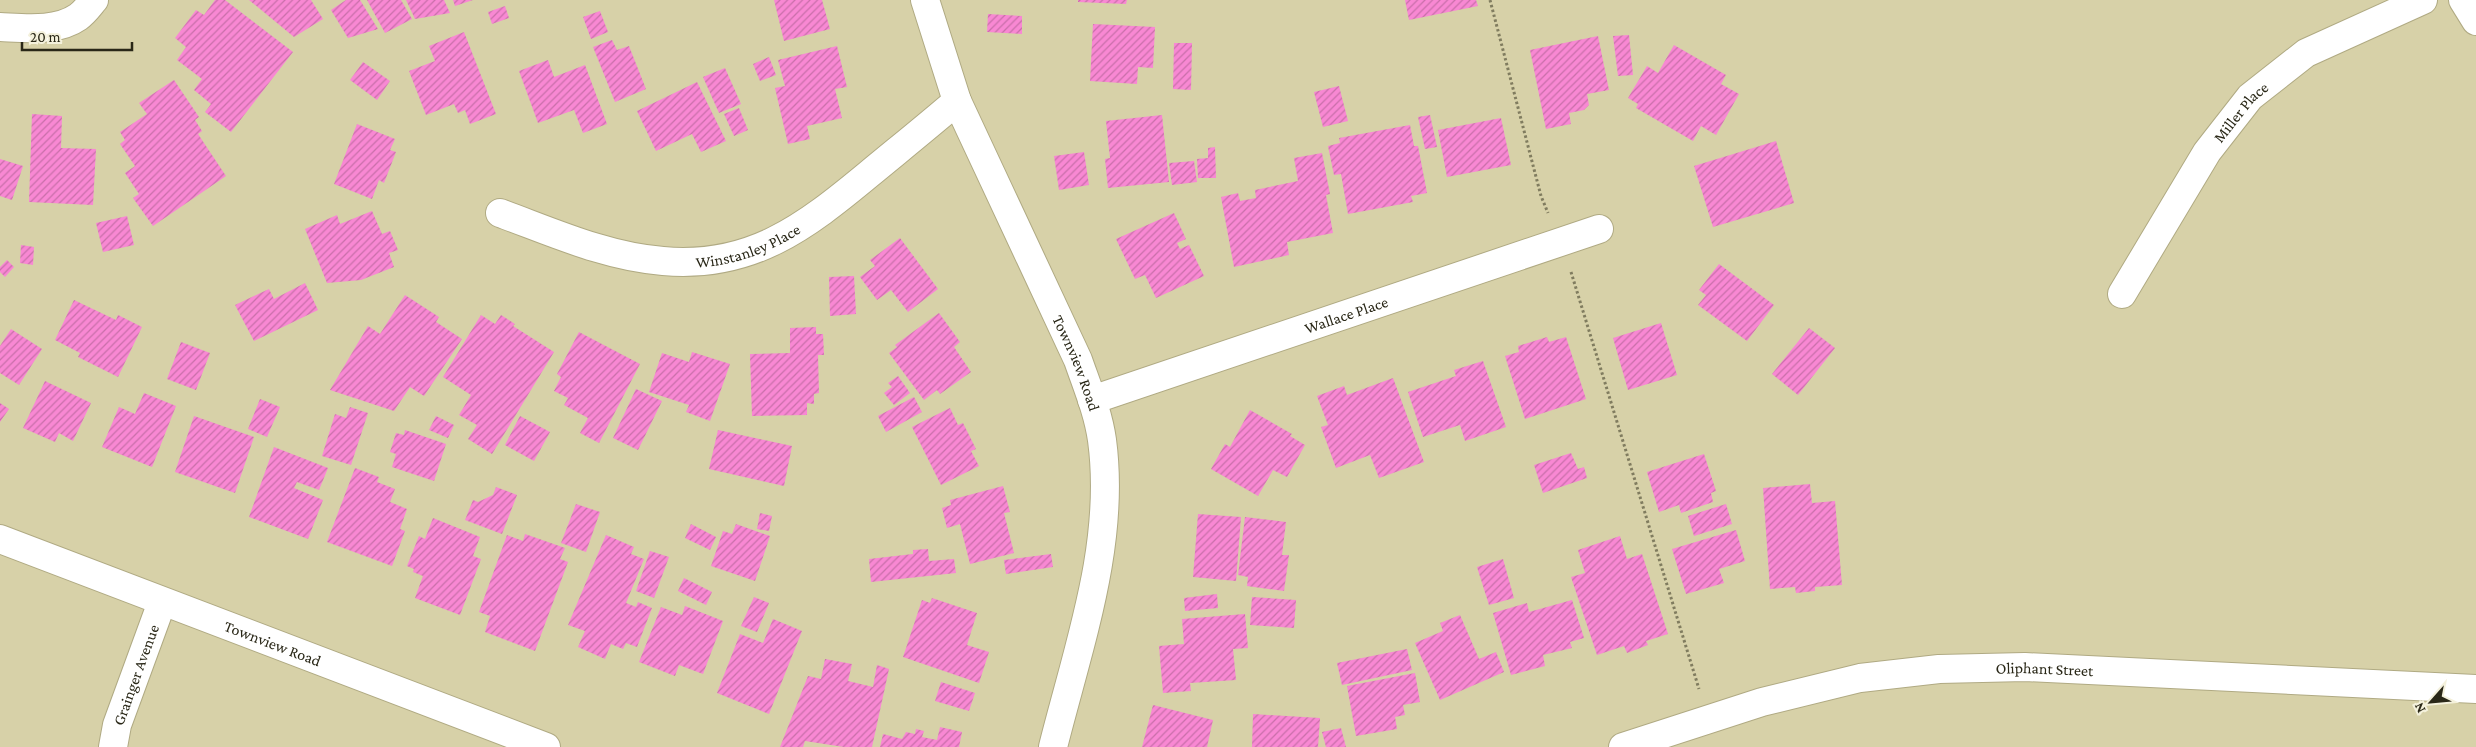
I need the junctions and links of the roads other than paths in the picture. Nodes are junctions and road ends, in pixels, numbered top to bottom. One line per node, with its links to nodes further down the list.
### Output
1 (94, 0): 6 (street)
2 (925, 0): 7 (street, Townview Road)
3 (2423, 0): 10 (street, Miller Place)
4 (2463, 0): 5 (street)
5 (2476, 21)
6 (0, 27)
7 (957, 101): 8 (street, Winstanley Place); 11 (street, Townview Road)
8 (500, 213)
9 (1599, 229): 11 (street, Wallace Place)
10 (2122, 294)
11 (1092, 400): 17 (street, Townview Road)
12 (0, 539): 13 (street, Townview Road)
13 (162, 602): 15 (street, Grainger Avenue); 16 (street, Townview Road)
14 (2476, 689): 18 (street, Oliphant Street)
15 (113, 747)
16 (546, 747)
17 (1053, 747)
18 (1623, 747)

